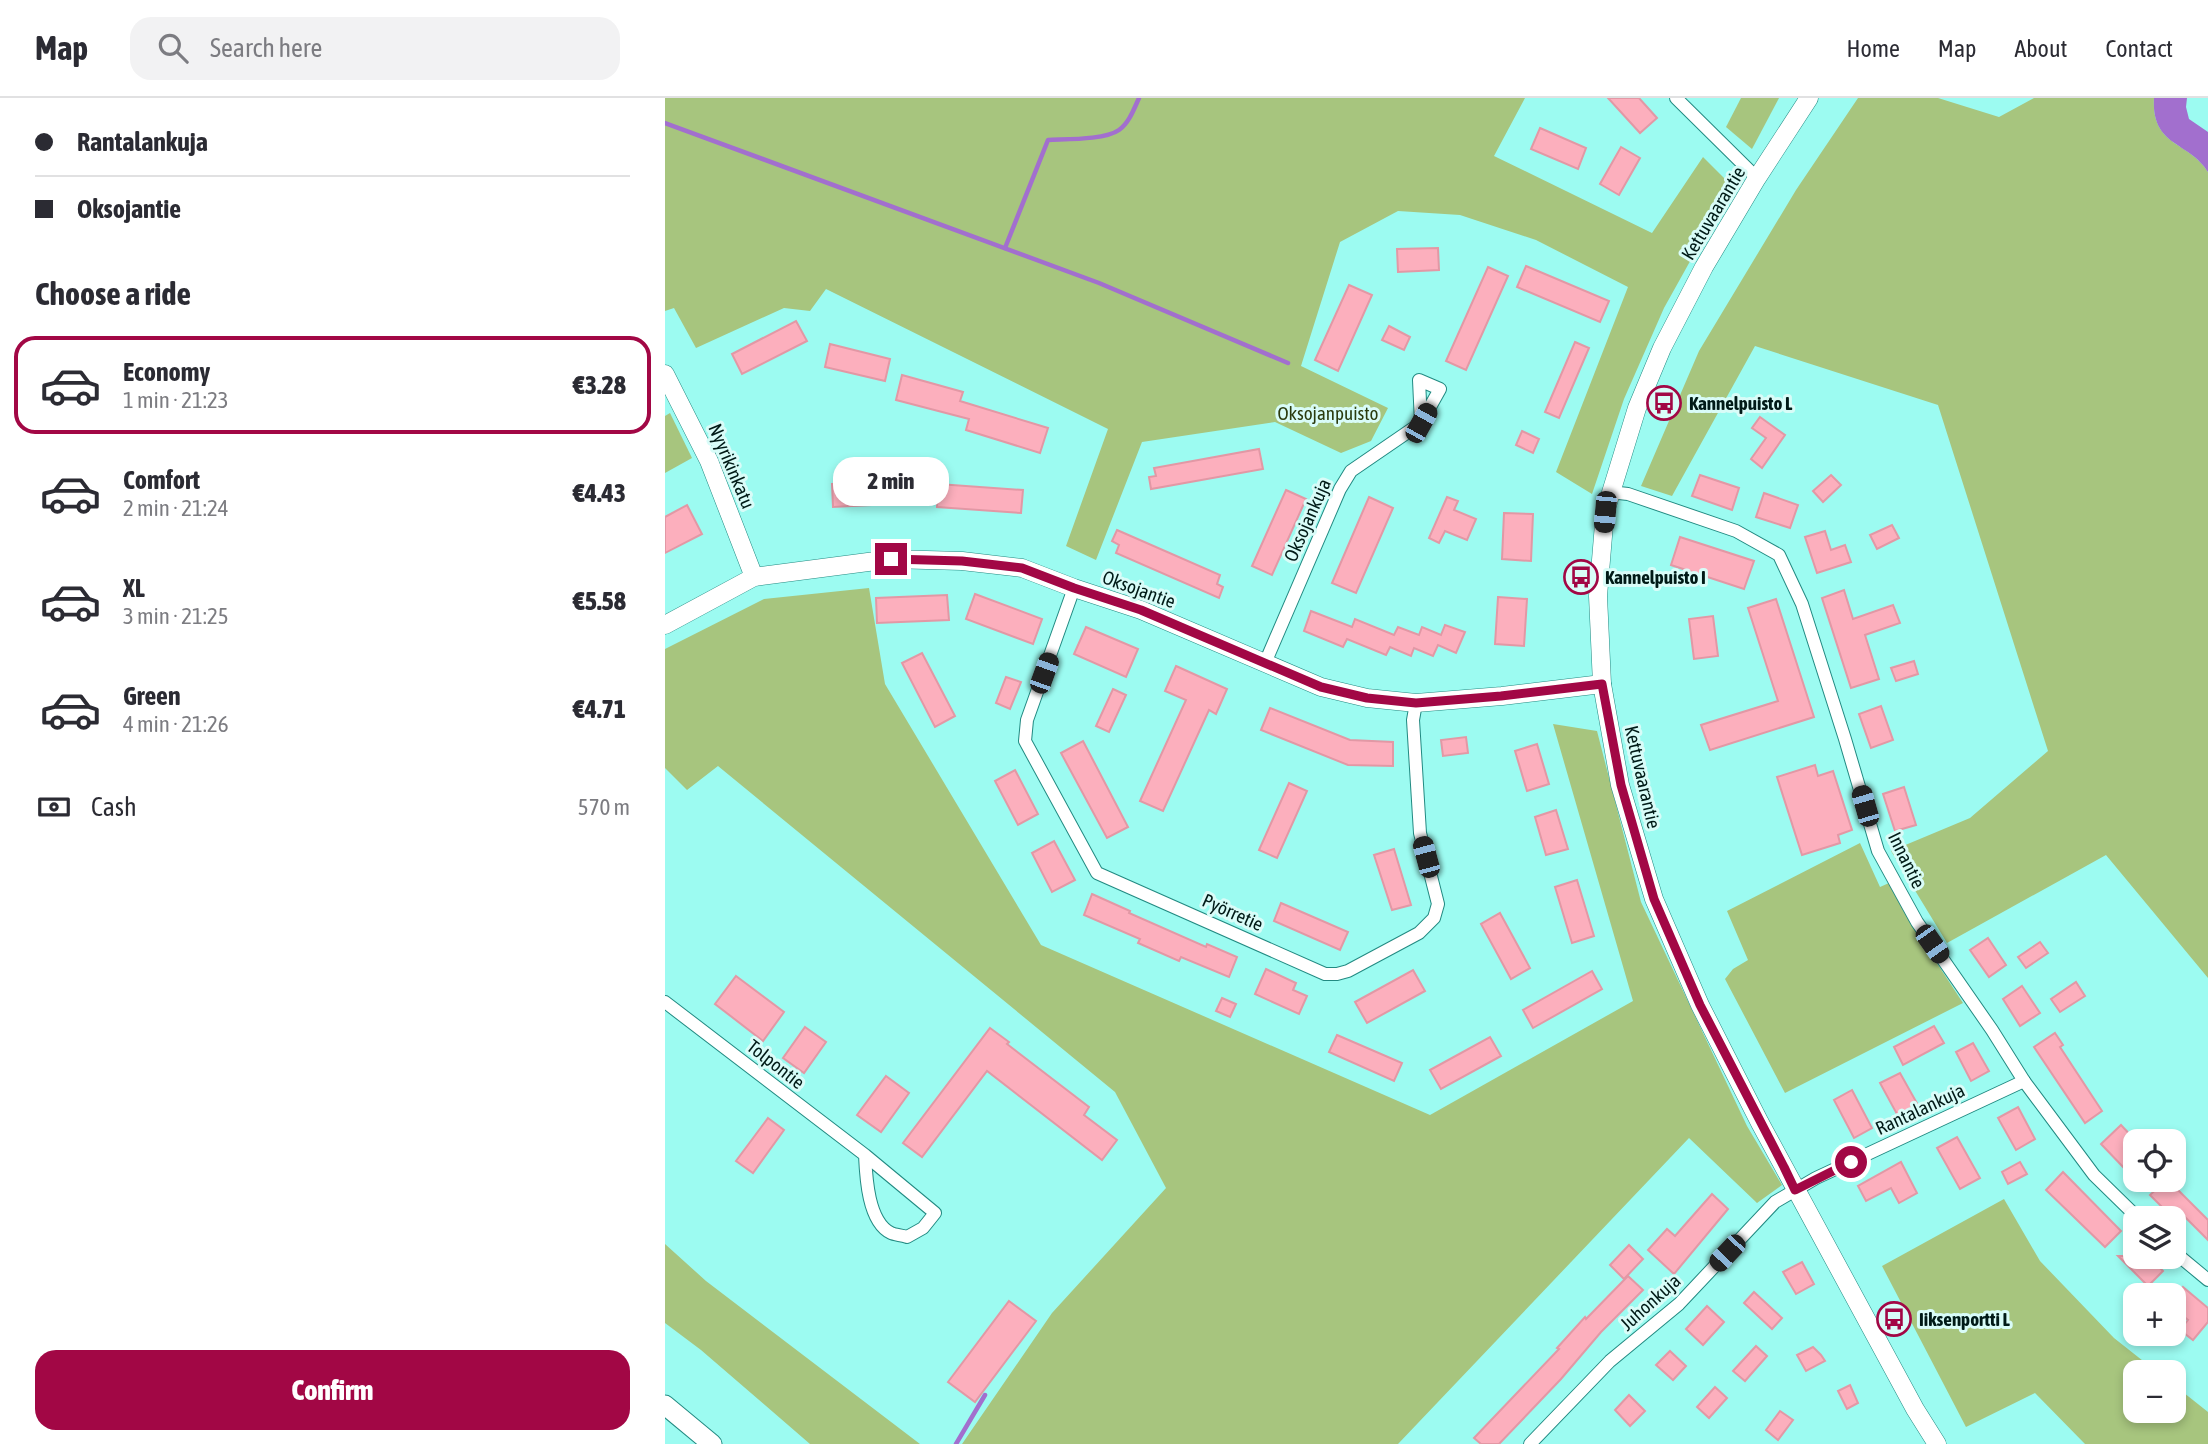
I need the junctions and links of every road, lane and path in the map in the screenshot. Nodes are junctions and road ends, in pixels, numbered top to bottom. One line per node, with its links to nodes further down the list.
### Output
1 (1676, 98): 3 (street)
2 (1809, 98): 3 (street, Kettuvaarantie)
3 (1757, 178): 6 (street, Kettuvaarantie)
4 (665, 374): 7 (street, Nyyrikinkatu)
5 (1421, 423): 10 (street, Oksojankuja)
6 (1610, 492): 11 (street, Kettuvaarantie); 14 (street, Innantie)
7 (754, 577): 8 (street, Oksojantie); 9 (street, Oksojantie)
8 (1074, 588): 10 (street, Oksojantie); 12 (street, Pyörretie)
9 (665, 625)
10 (1265, 663): 12 (street, Oksojantie)
11 (1602, 684): 12 (street, Oksojantie); 16 (street, Kettuvaarantie)
12 (1416, 703)
13 (665, 1002): 15 (street, Tolpontie)
14 (2024, 1081): 16 (street, Rantalankuja); 17 (street, Innantie)
15 (865, 1156): 15 (street, Tolpontie)
16 (1795, 1190): 22 (street, Juhonkuja); 23 (street, Kettuvaarantie)
17 (2126, 1206)
18 (2186, 1262): 19 (street)
19 (2208, 1280)
20 (665, 1405): 21 (main road)
21 (712, 1444)
22 (1530, 1444)
23 (1937, 1444)

